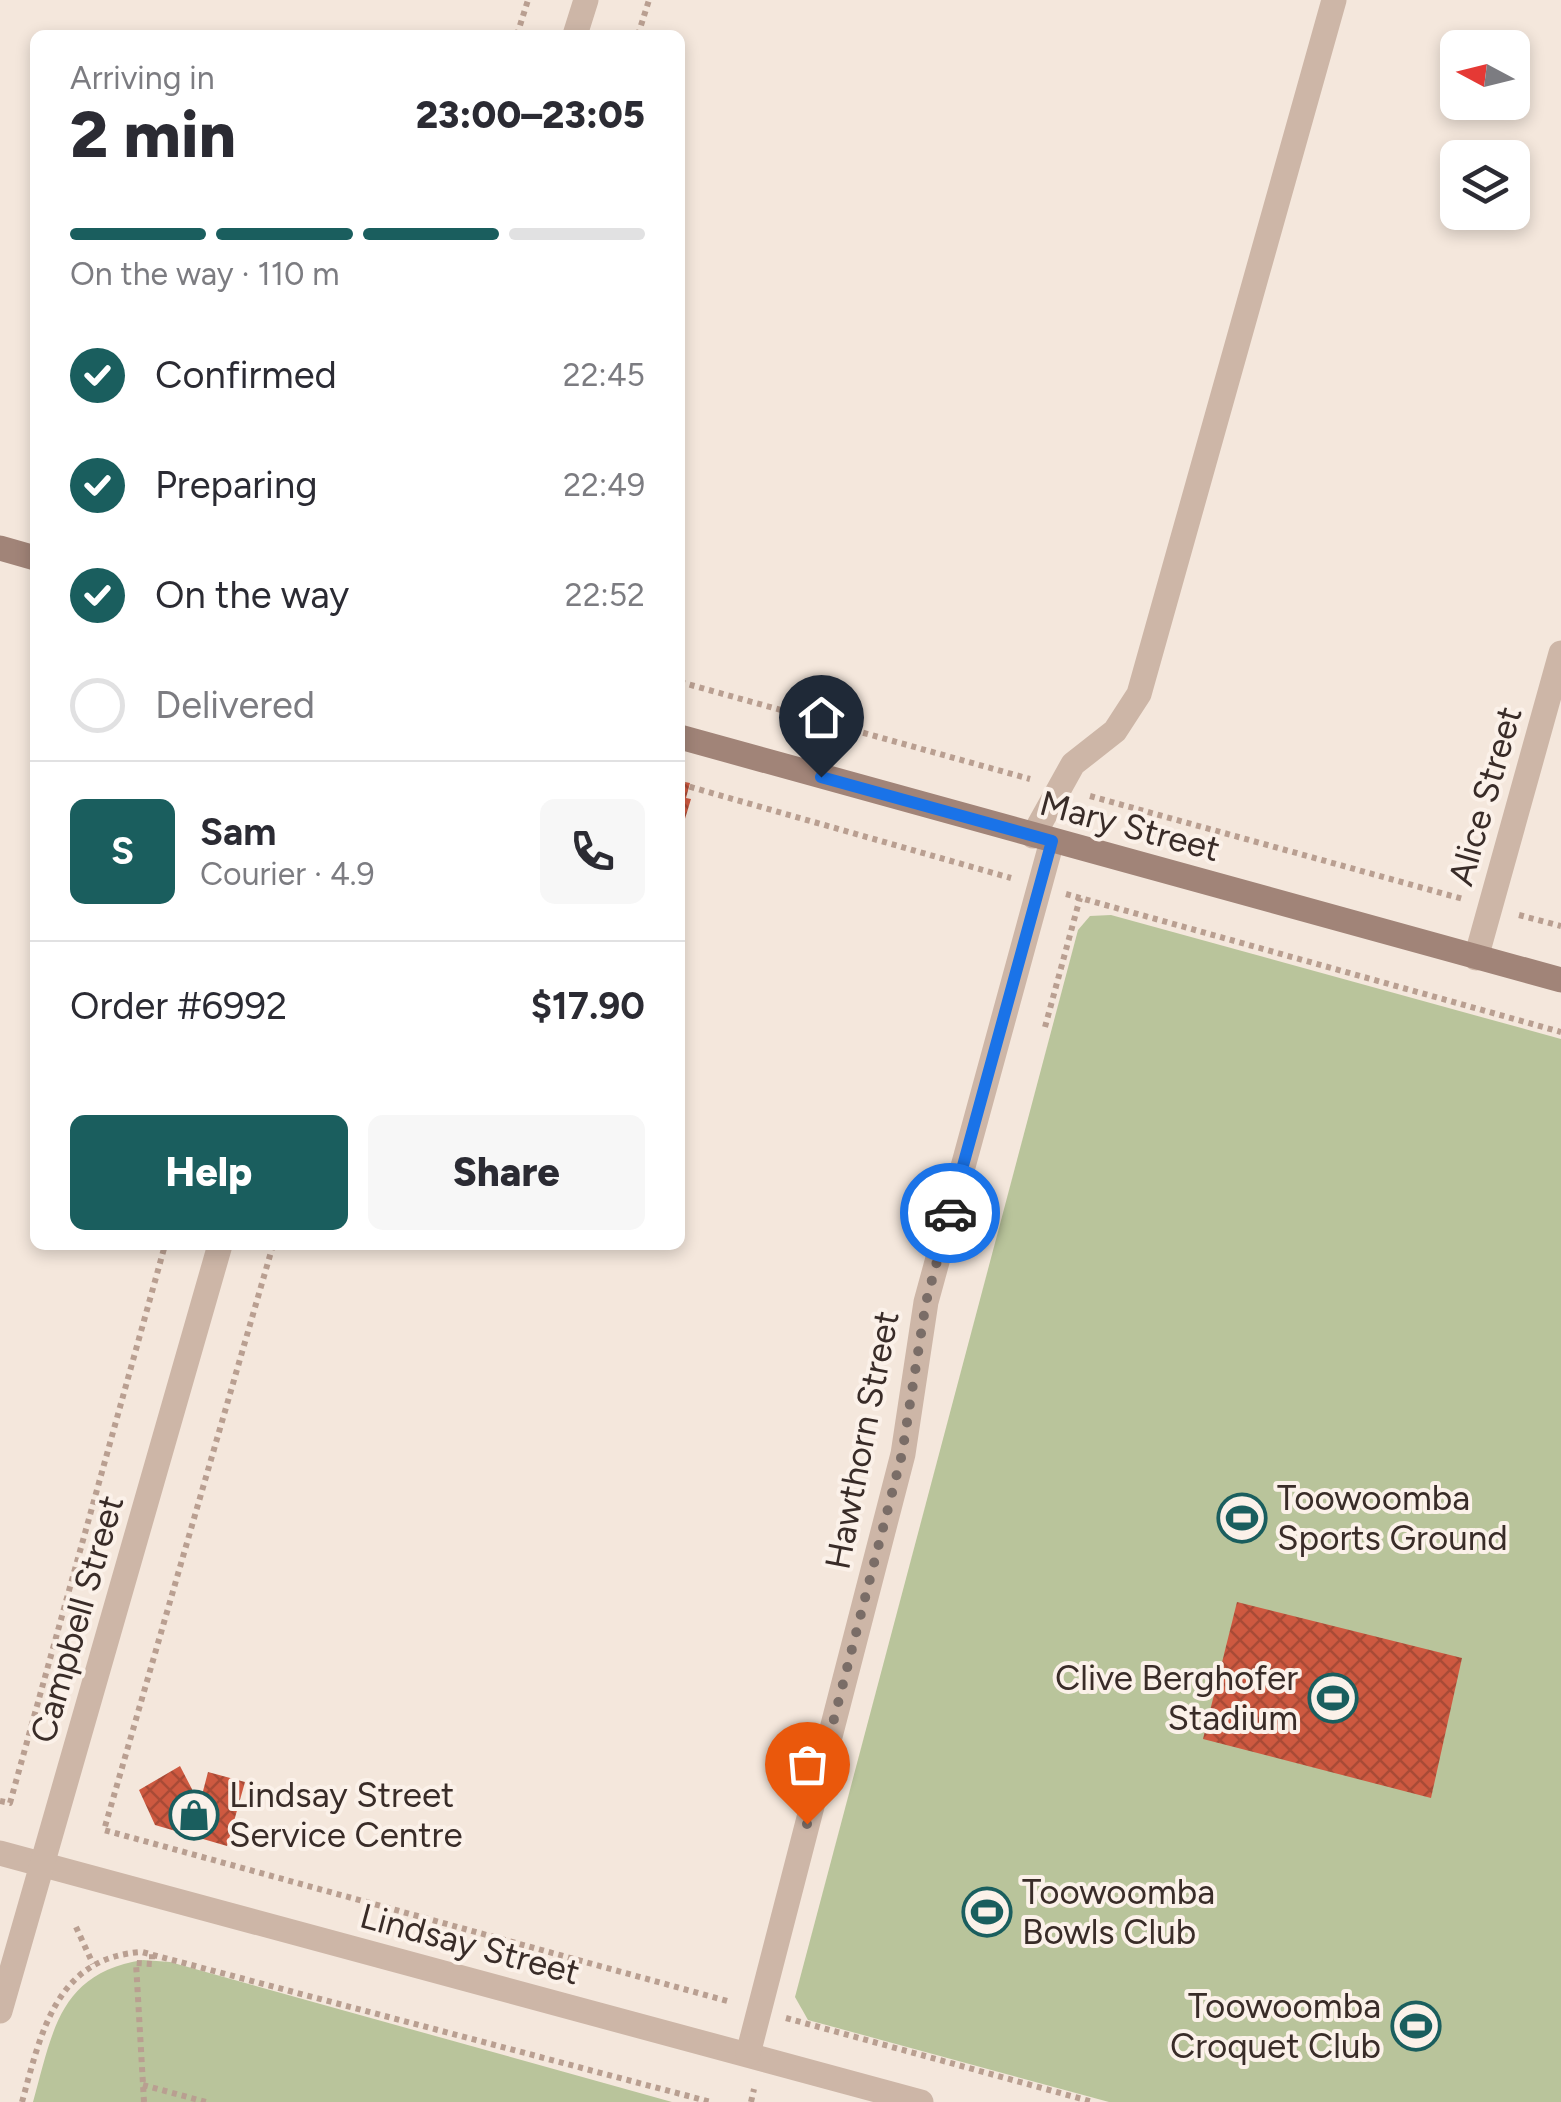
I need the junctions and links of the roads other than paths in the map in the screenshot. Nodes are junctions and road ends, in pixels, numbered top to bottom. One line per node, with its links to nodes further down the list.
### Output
1 (586, 0): 3 (street)
2 (1334, 0): 8 (street, Hawthorn Street)
3 (577, 30)
4 (0, 548): 5 (street)
5 (30, 557)
6 (1561, 653): 9 (street, Alice Street)
7 (685, 739): 8 (street, Mary Street)
8 (1042, 838): 9 (street, Mary Street); 15 (street, Hawthorn Street)
9 (1476, 958): 10 (street, Mary Street)
10 (1561, 980)
11 (219, 1250): 13 (street, Campbell Street)
12 (0, 1853): 13 (street, Lindsay Street)
13 (43, 1866): 14 (street, Campbell Street); 15 (street, Lindsay Street)
14 (0, 2011)
15 (748, 2054): 16 (street, Lindsay Street)
16 (921, 2102)

